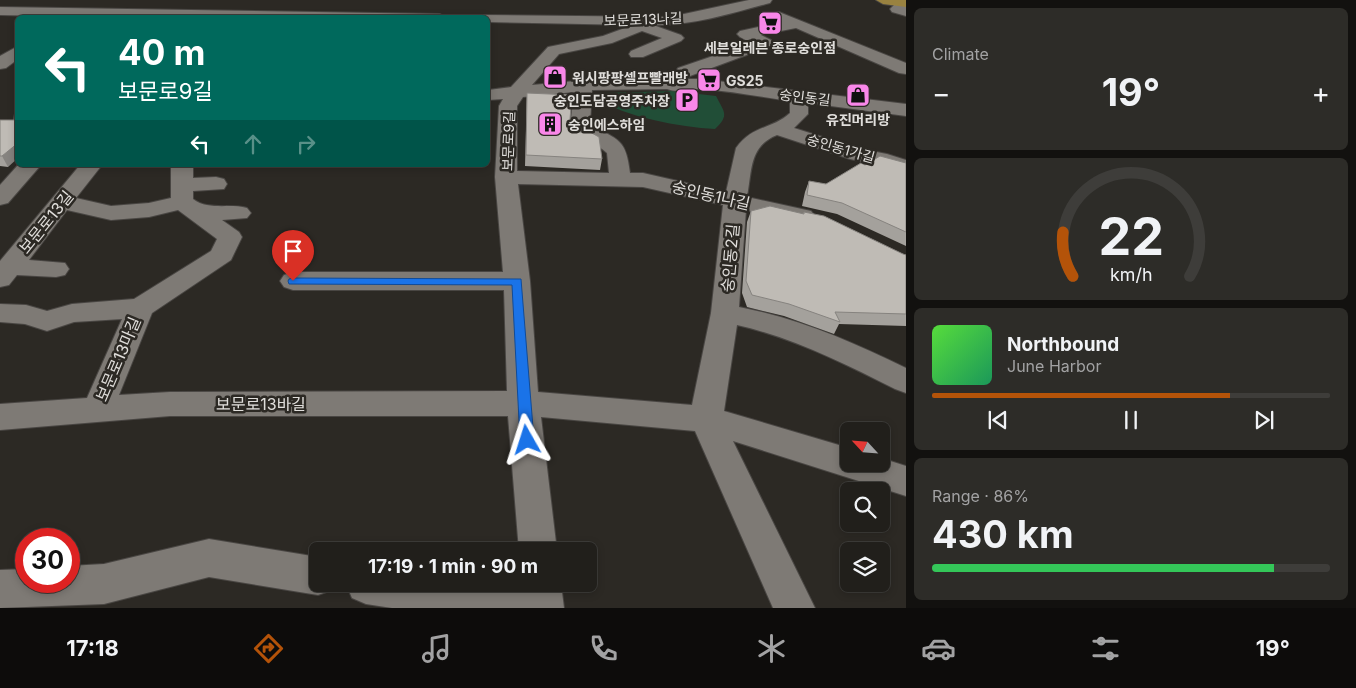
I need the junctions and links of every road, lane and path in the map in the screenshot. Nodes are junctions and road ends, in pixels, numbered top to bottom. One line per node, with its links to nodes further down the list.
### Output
1 (202, 0): 8 (street)
2 (429, 0): 9 (street)
3 (883, 0): 5 (main road)
4 (751, 2): 10 (street, 보문로13나길); 14 (street)
5 (906, 6)
6 (0, 11): 7 (street)
7 (67, 15)
8 (185, 15)
9 (423, 15)
10 (700, 16): 13 (street, 보문로13나길); 15 (street)
11 (490, 18): 12 (street, 보문로13나길)
12 (580, 21): 13 (street, 보문로13나길); 16 (street, 보문로13나길)
13 (645, 24): 16 (street, 보문로9길); 19 (street)
14 (796, 24): 15 (street); 20 (street)
15 (733, 29): 24 (street)
16 (595, 43): 25 (street, 보문로9길)
17 (897, 48): 20 (street)
18 (15, 53): 21 (street)
19 (637, 54)
20 (868, 54): 22 (street)
21 (0, 64)
22 (905, 69)
23 (583, 86): 24 (street, 숭인동길); 25 (street, 숭인동길); 34 (street)
24 (674, 86): 27 (street, 숭인동길)
25 (516, 93): 26 (street, 숭인동길); 33 (street, 보문로9길)
26 (490, 96)
27 (799, 96): 28 (street, 숭인동길); 29 (street, 숭인동2길)
28 (906, 110)
29 (776, 128): 32 (street, 숭인동1가길); 38 (street, 숭인동2길)
30 (28, 167): 37 (street)
31 (89, 167): 39 (street, 보문로13길)
32 (906, 167)
33 (506, 177): 34 (street, 숭인동1나길); 45 (street, 보문로9길)
34 (620, 179): 38 (street, 숭인동1나길)
35 (216, 184): 36 (street)
36 (186, 191): 39 (street); 40 (street); 46 (street, 보문로13마길)
37 (0, 198)
38 (736, 200): 41 (street, 숭인동1나길); 48 (street, 숭인동2길)
39 (61, 202): 43 (street, 보문로13길)
40 (239, 212)
41 (828, 221)
42 (56, 269): 43 (street)
43 (5, 273)
44 (293, 281): 45 (street)
45 (517, 281): 50 (street, 보문로9길)
46 (140, 308): 47 (street, 보문로13마길); 51 (street, 보문로13마길)
47 (0, 313)
48 (725, 313): 49 (street); 53 (street, 숭인동2길)
49 (906, 381)
50 (523, 403): 51 (street, 보문로13바길); 53 (street); 57 (street, 보문로9길)
51 (97, 410): 52 (street, 보문로13바길)
52 (0, 417)
53 (706, 419): 54 (street); 64 (street)
54 (840, 461)
55 (876, 472): 56 (street)
56 (906, 481)
57 (537, 542)
58 (309, 575): 59 (street)
59 (0, 590)
60 (416, 592): 62 (street)
61 (542, 592): 63 (street)
62 (517, 608)
63 (543, 608)
64 (794, 608)

